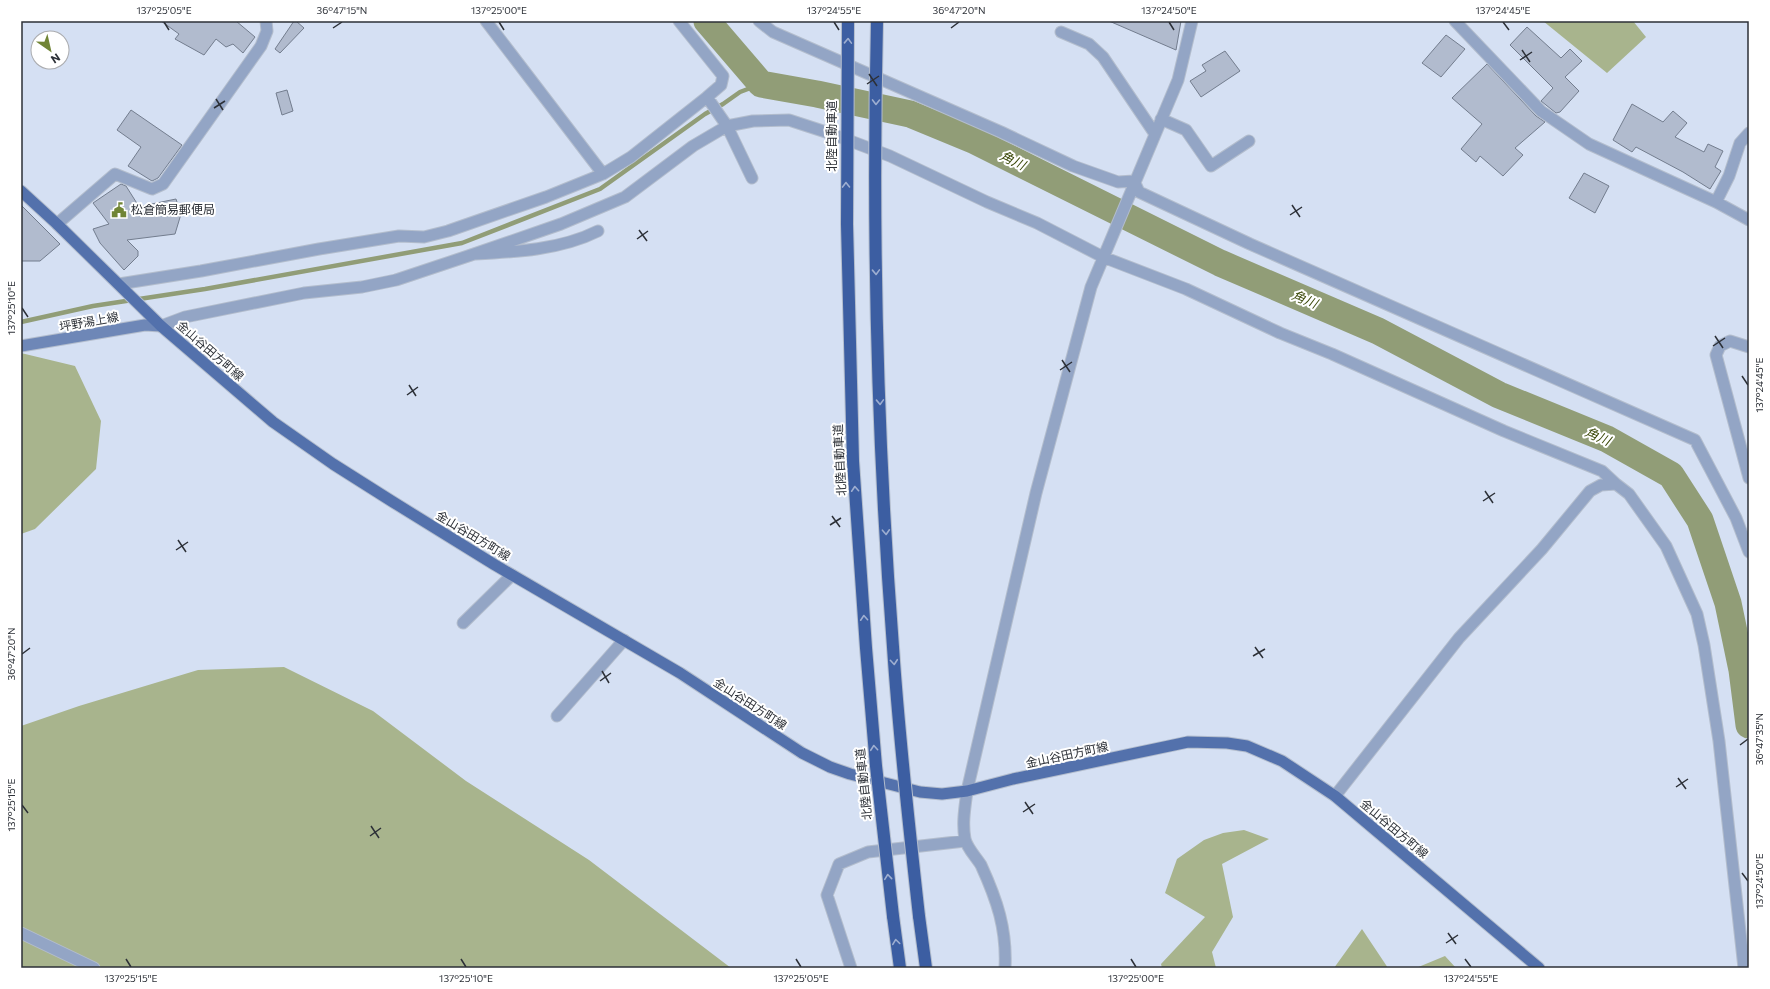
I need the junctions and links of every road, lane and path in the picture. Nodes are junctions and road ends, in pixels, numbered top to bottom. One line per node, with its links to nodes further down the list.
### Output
1 (266, 21): 22 (street)
2 (486, 21): 16 (street)
3 (679, 21): 10 (street)
4 (759, 21): 18 (street)
5 (848, 21): 44 (highway, 北陸自動車道, one-way to 5, bridge)
6 (877, 21): 41 (highway, one-way to 41, bridge)
7 (1192, 21): 11 (street)
8 (1455, 21): 20 (street)
9 (1061, 32): 14 (street)
10 (707, 97): 12 (street); 16 (street)
11 (1161, 119): 14 (street); 15 (street)
12 (727, 126): 17 (street); 24 (street); 25 (street)
13 (1749, 133): 20 (street)
14 (1155, 134): 18 (street)
15 (1249, 141)
16 (603, 174): 26 (street)
17 (752, 178)
18 (1134, 183): 25 (street); 32 (street)
19 (21, 191): 22 (main road, 金山谷田方町線)
20 (1716, 202): 21 (street)
21 (1749, 220)
22 (57, 224): 26 (main road, 金山谷田方町線)
23 (598, 231): 24 (street)
24 (474, 254): 27 (street)
25 (1104, 255): 31 (street); 37 (street)
26 (119, 284): 27 (main road, 金山谷田方町線)
27 (159, 323): 28 (main road, 坪野湯上線); 33 (main road, 金山谷田方町線)
28 (21, 346)
29 (1749, 347): 30 (street)
30 (1749, 478)
31 (1616, 484): 38 (street); 47 (street)
32 (1749, 552)
33 (512, 575): 34 (street); 35 (main road, 金山谷田方町線)
34 (463, 624)
35 (624, 640): 36 (street); 37 (main road, 金山谷田方町線)
36 (557, 716)
37 (968, 791): 38 (main road, 金山谷田方町線); 39 (street)
38 (1335, 796): 46 (main road, 金山谷田方町線)
39 (965, 841): 43 (street); 45 (street)
40 (21, 933): 42 (street)
41 (926, 965)
42 (94, 968)
43 (851, 968)
44 (900, 968)
45 (1005, 968)
46 (1539, 968)
47 (1744, 968)

